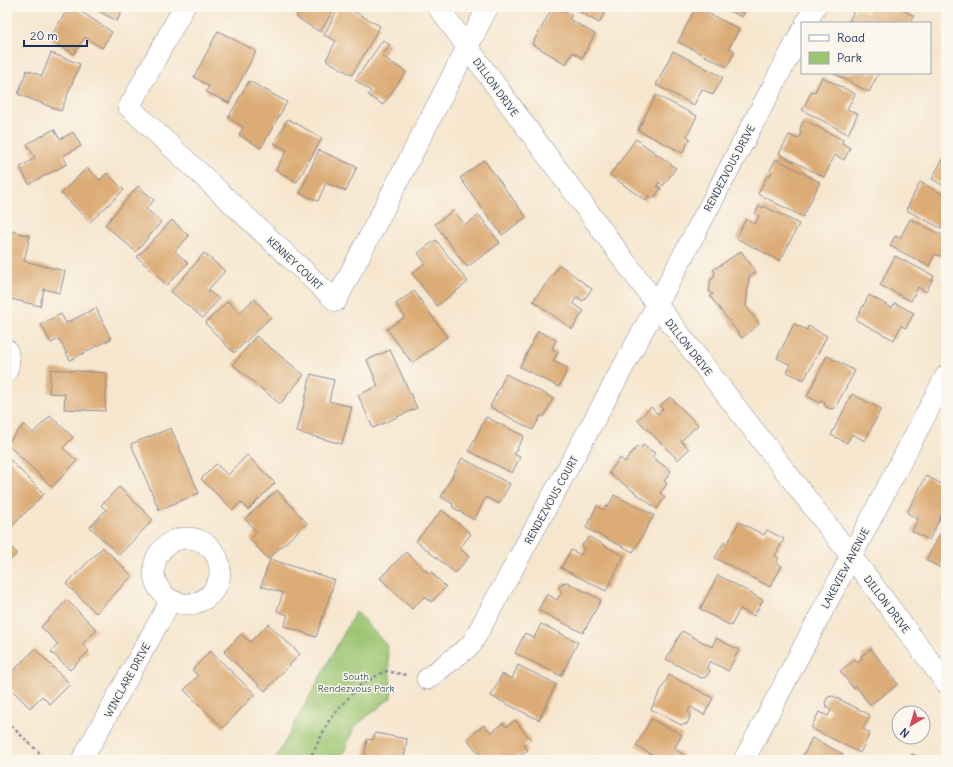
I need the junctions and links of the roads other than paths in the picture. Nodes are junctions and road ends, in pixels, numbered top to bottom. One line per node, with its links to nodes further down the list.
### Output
1 (184, 7): 7 (street, KENNEY COURT)
2 (438, 7): 7 (street, DILLON DRIVE)
3 (488, 7): 7 (street)
4 (815, 7): 5 (street)
5 (807, 22)
6 (801, 33): 8 (street, RENDEZVOUS DRIVE)
7 (467, 48): 8 (street, DILLON DRIVE)
8 (657, 305): 12 (street, DILLON DRIVE); 14 (street, RENDEZVOUS COURT)
9 (7, 350): 10 (street)
10 (7, 370)
11 (946, 376): 12 (street, LAKEVIEW AVENUE)
12 (851, 557): 15 (street, DILLON DRIVE); 17 (street, LAKEVIEW AVENUE)
13 (171, 600): 16 (street, WINCLARE DRIVE)
14 (427, 679)
15 (946, 684)
16 (82, 760)
17 (744, 760)

